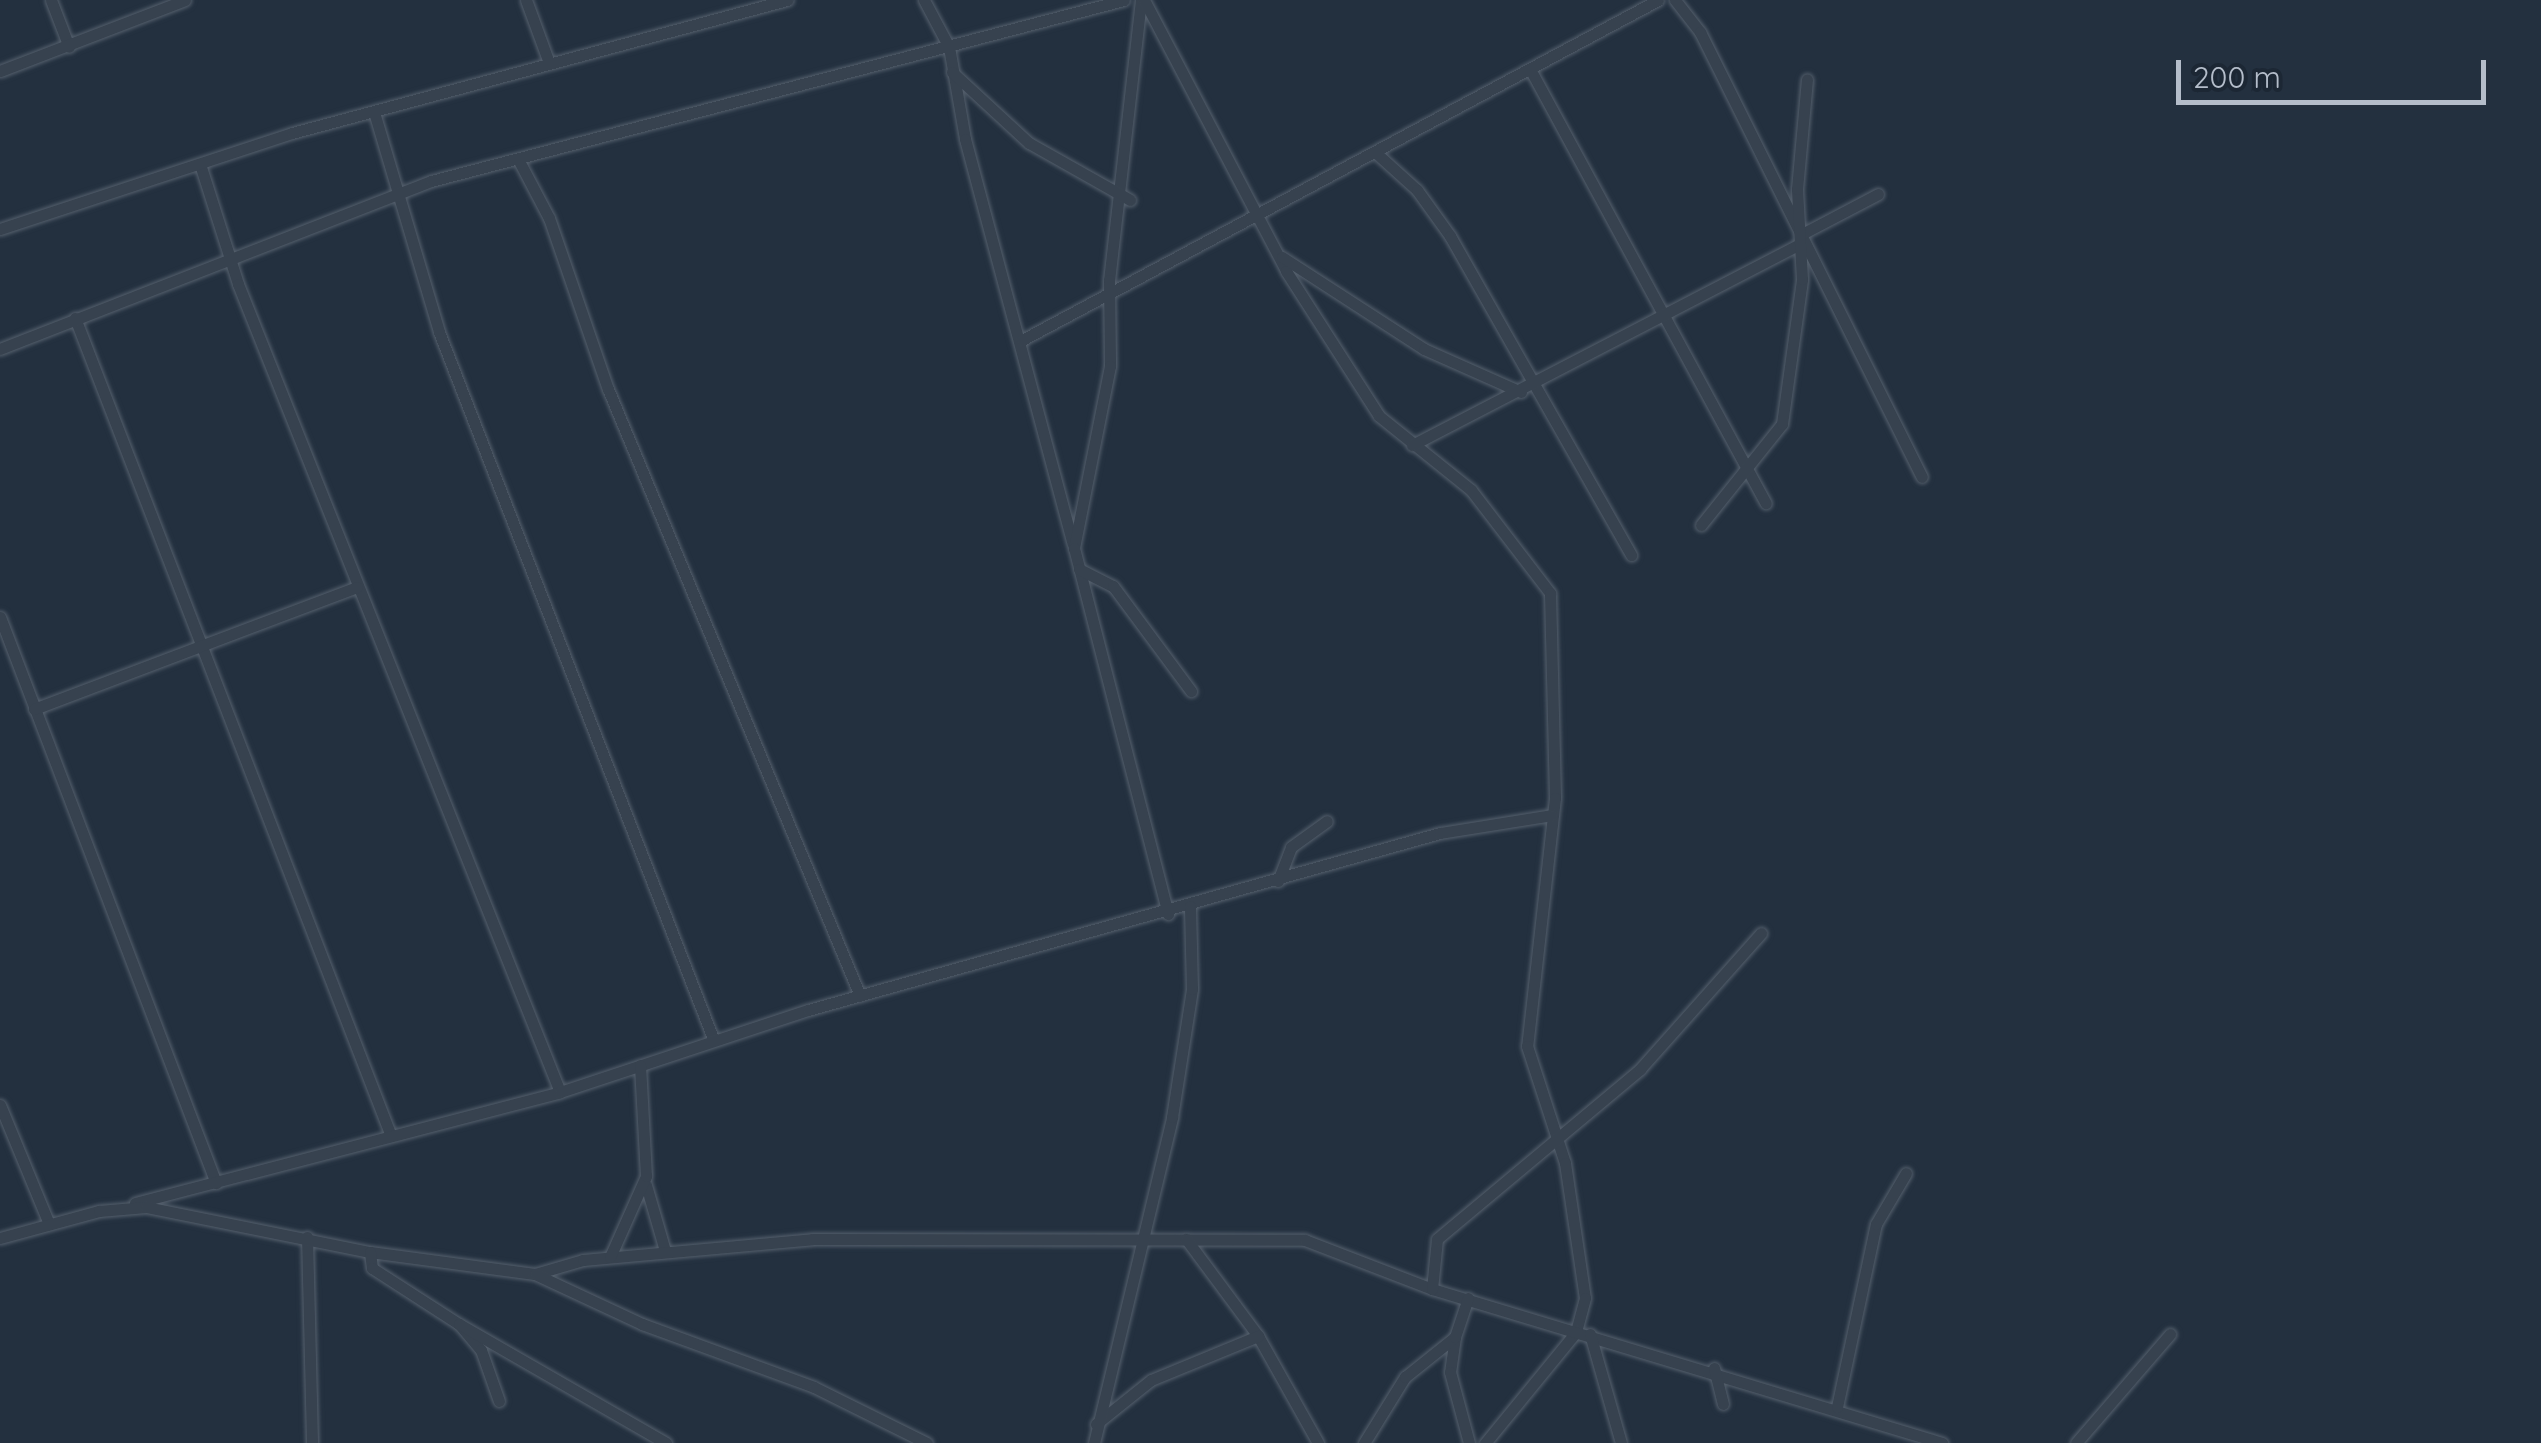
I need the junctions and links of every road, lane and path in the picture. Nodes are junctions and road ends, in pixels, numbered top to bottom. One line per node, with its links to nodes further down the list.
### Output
1 (52, 0): 12 (street)
2 (185, 0): 12 (street)
3 (526, 0): 13 (street)
4 (787, 0): 10 (street)
5 (924, 0): 11 (street)
6 (1124, 0): 11 (street)
7 (1142, 0): 24 (street); 25 (street)
8 (1658, 0): 14 (street)
9 (1675, 0): 27 (street)
10 (747, 6): 13 (street)
11 (948, 47): 16 (street); 20 (street)
12 (69, 48): 15 (street)
13 (549, 63): 18 (street)
14 (1530, 69): 19 (street); 31 (street)
15 (0, 70)
16 (952, 72): 24 (street); 33 (street)
17 (1807, 79): 27 (street)
18 (374, 112): 21 (street); 23 (street)
19 (1375, 152): 25 (street); 35 (street)
20 (518, 159): 23 (street); 56 (street)
21 (200, 164): 26 (street); 29 (street)
22 (1878, 194): 27 (street)
23 (395, 195): 29 (street); 57 (street)
24 (1128, 198): 30 (street)
25 (1258, 215): 28 (street); 30 (street)
26 (0, 229)
27 (1800, 240): 31 (street); 38 (street); 39 (street)
28 (1278, 254): 36 (street); 37 (street)
29 (231, 259): 32 (street); 45 (street)
30 (1109, 292): 33 (street); 42 (street)
31 (1662, 316): 35 (street); 38 (street)
32 (75, 318): 34 (street); 47 (street)
33 (1022, 340): 42 (street)
34 (0, 349)
35 (1534, 385): 36 (street); 43 (street)
36 (1520, 392): 37 (street)
37 (1412, 445): 50 (street)
38 (1750, 474): 40 (street); 41 (street)
39 (1922, 477)
40 (1766, 503)
41 (1701, 525)
42 (1074, 548): 44 (street)
43 (1631, 555)
44 (1079, 569): 48 (street); 54 (street)
45 (357, 586): 47 (street); 59 (street)
46 (0, 617): 49 (street)
47 (202, 647): 49 (street); 61 (street)
48 (1191, 691)
49 (34, 709): 65 (street)
50 (1552, 814): 52 (street); 62 (street)
51 (1327, 821): 52 (street)
52 (1278, 881): 53 (street)
53 (1190, 906): 54 (street); 70 (street)
54 (1168, 914): 56 (street)
55 (1761, 932): 62 (street)
56 (860, 996): 57 (street)
57 (714, 1041): 58 (street)
58 (640, 1066): 59 (street); 64 (street)
59 (560, 1092): 61 (street)
60 (0, 1106): 67 (street)
61 (391, 1136): 65 (street)
62 (1558, 1137): 76 (street); 79 (street)
63 (1906, 1173): 86 (street)
64 (646, 1176): 72 (street); 74 (street)
65 (216, 1183): 66 (street)
66 (122, 1206): 67 (street); 68 (street)
67 (48, 1224): 69 (street)
68 (307, 1237): 73 (street); 88 (street)
69 (0, 1238)
70 (1144, 1239): 71 (street); 72 (street); 87 (street)
71 (1186, 1239): 76 (street); 81 (street)
72 (665, 1251): 74 (street)
73 (370, 1252): 75 (street); 78 (street)
74 (610, 1257): 75 (street)
75 (534, 1274): 90 (street)
76 (1432, 1288): 77 (street)
77 (1468, 1298): 79 (street); 82 (street)
78 (459, 1324): 84 (street); 89 (street)
79 (1583, 1333): 83 (street); 95 (street); 96 (street)
80 (2170, 1334): 98 (street)
81 (1258, 1336): 87 (street); 92 (street)
82 (1455, 1337): 93 (street); 94 (street)
83 (1714, 1368): 85 (street); 86 (street)
84 (499, 1401)
85 (1723, 1404)
86 (1837, 1407): 97 (street)
87 (1096, 1424): 91 (street)
88 (312, 1443)
89 (666, 1443)
90 (927, 1443)
91 (1094, 1443)
92 (1318, 1443)
93 (1364, 1443)
94 (1468, 1443)
95 (1485, 1443)
96 (1620, 1443)
97 (1942, 1443)
98 (2076, 1443)

